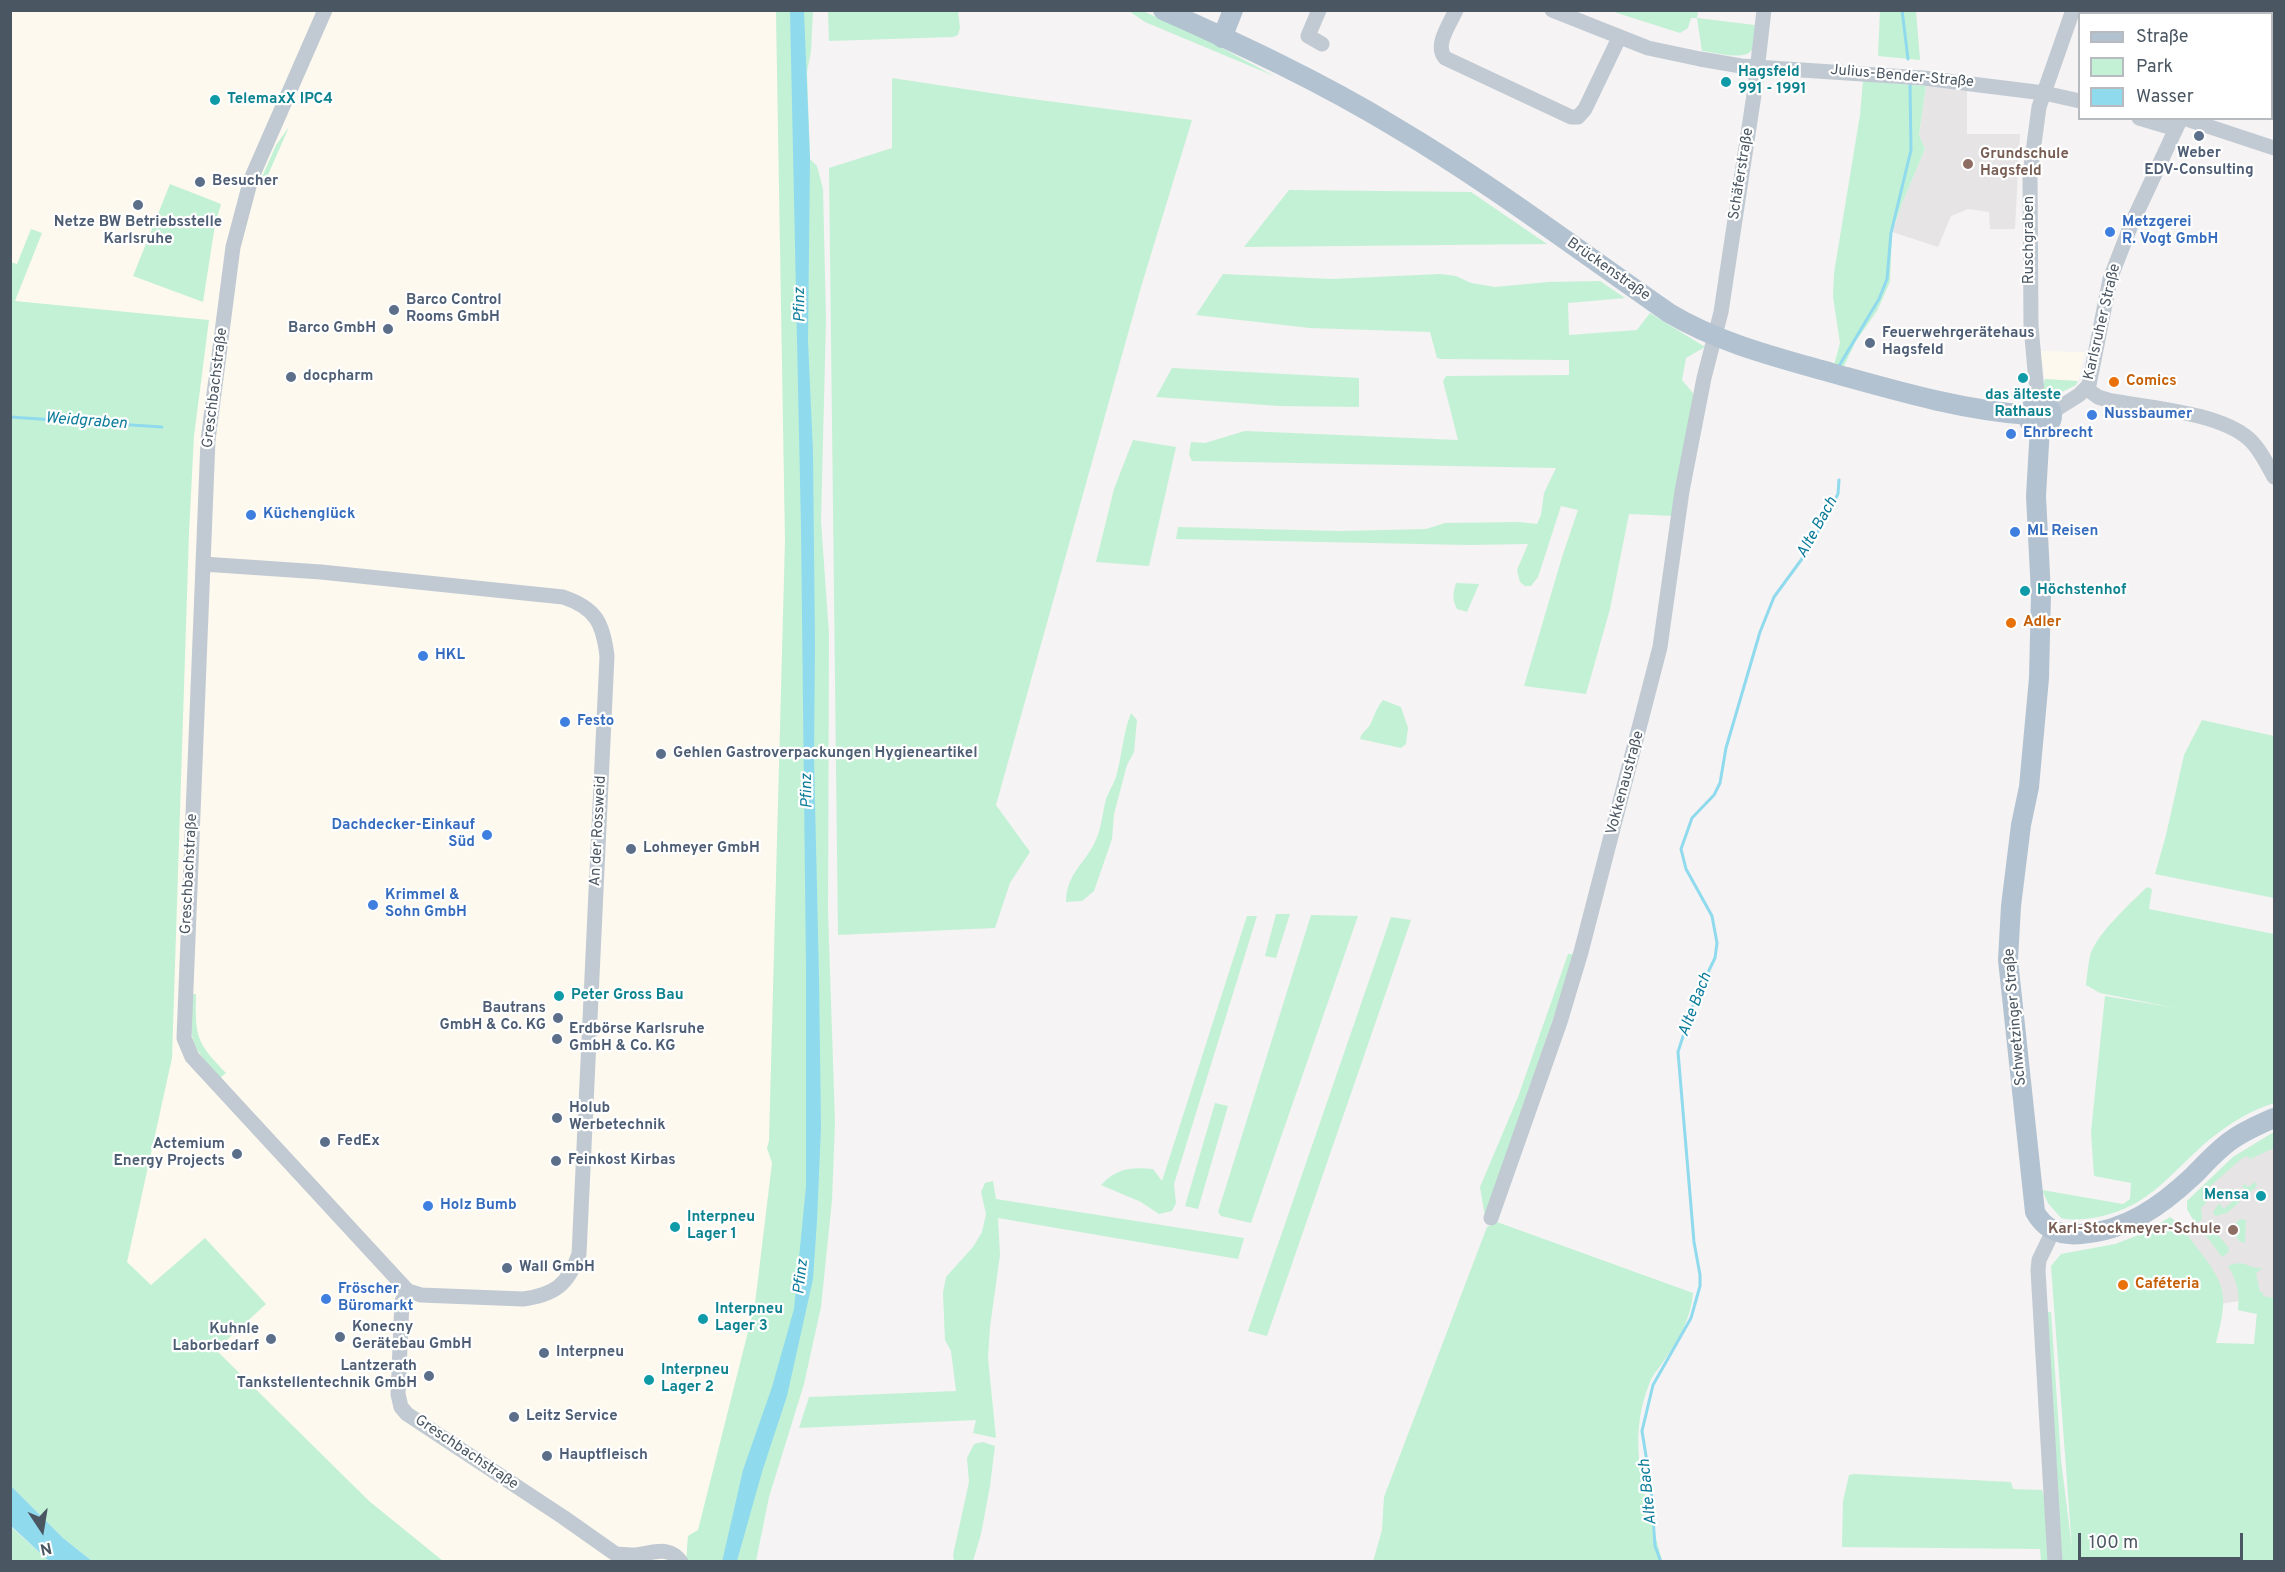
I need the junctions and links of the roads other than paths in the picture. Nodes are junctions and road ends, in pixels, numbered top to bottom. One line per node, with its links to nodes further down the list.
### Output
1 (325, 10): 22 (street, Greschbachstraße)
2 (1163, 10): 9 (main road, Brückenstraße)
3 (1233, 10): 9 (main road)
4 (1319, 10): 11 (street)
5 (1456, 10): 10 (street)
6 (1552, 10): 10 (street, Julius-Bender-Straße)
7 (1764, 10): 12 (street, Schäferstraße)
8 (2073, 10): 13 (street, Ruschgraben)
9 (1222, 38): 18 (main road, Brückenstraße)
10 (1618, 38): 12 (street, Julius-Bender-Straße)
11 (1322, 44)
12 (1758, 66): 13 (street, Julius-Bender-Straße); 18 (street, Schäferstraße)
13 (2044, 93): 14 (street, Julius-Bender-Straße); 20 (street, Ruschgraben)
14 (2078, 101)
15 (2160, 120): 16 (street)
16 (2180, 122): 17 (street); 19 (street, Karlsruher Straße)
17 (2274, 148)
18 (1714, 336): 20 (main road, Brückenstraße); 24 (street, Vokkenaustraße)
19 (2087, 389): 20 (street, Karlsruher Straße); 21 (street)
20 (2040, 414): 25 (main road, Schwetzinger Straße)
21 (2274, 477)
22 (203, 564): 26 (street, Greschbachstraße); 26 (street, An der Rossweid)
23 (2274, 1118): 25 (main road)
24 (1491, 1218)
25 (2053, 1231): 29 (street)
26 (408, 1291): 27 (street, Greschbachstraße)
27 (622, 1558): 28 (street, Greschbachstraße)
28 (681, 1562)
29 (2055, 1562)

